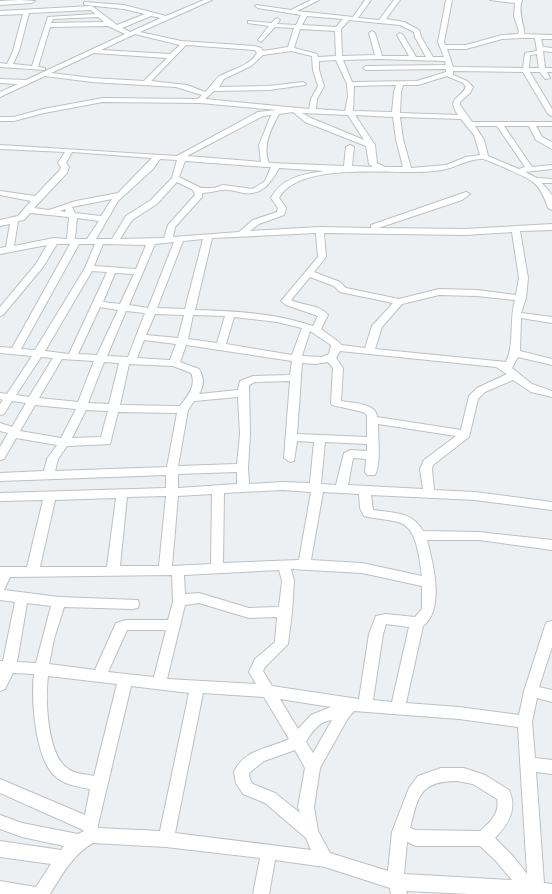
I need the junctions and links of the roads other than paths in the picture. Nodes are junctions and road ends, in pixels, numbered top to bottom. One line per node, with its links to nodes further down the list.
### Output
1 (209, 0): 12 (street)
2 (316, 0): 18 (street)
3 (368, 0): 25 (street)
4 (397, 0): 27 (street)
5 (449, 0): 43 (street)
6 (493, 0): 9 (street)
7 (32, 1): 11 (street)
8 (86, 1): 14 (street); 20 (street)
9 (518, 1): 38 (street)
10 (193, 2): 12 (street)
11 (0, 3)
12 (200, 4): 23 (street)
13 (258, 6): 16 (street)
14 (92, 8): 15 (street); 22 (street)
15 (52, 10): 17 (street); 28 (street)
16 (285, 10): 18 (street); 31 (street)
17 (27, 11): 19 (street); 57 (street)
18 (293, 12): 21 (street)
19 (1, 13): 26 (street)
20 (151, 14): 23 (street); 33 (street)
21 (305, 14): 24 (street); 32 (street)
22 (100, 15): 28 (street); 30 (street)
23 (166, 18): 35 (street)
24 (347, 18): 25 (street); 34 (street)
25 (354, 19): 27 (street)
26 (1, 20)
27 (382, 20): 53 (street)
28 (49, 22): 30 (street); 58 (street)
29 (250, 22): 31 (street)
30 (109, 24): 33 (street)
31 (272, 25): 32 (street); 41 (street)
32 (299, 26): 34 (street); 44 (street)
33 (116, 28): 35 (street)
34 (338, 29): 52 (street)
35 (132, 33): 42 (street); 45 (street)
36 (372, 33): 50 (street)
37 (400, 35): 55 (street)
38 (520, 36): 39 (street); 43 (street)
39 (538, 36): 40 (street); 47 (street)
40 (552, 36)
41 (261, 40)
42 (185, 43): 48 (street); 49 (street)
43 (444, 47): 54 (street)
44 (291, 49): 48 (street); 51 (street)
45 (93, 50): 49 (street); 62 (street)
46 (552, 50): 47 (street)
47 (540, 51): 60 (street); 61 (street)
48 (260, 53): 74 (street)
49 (172, 56): 70 (street)
50 (378, 57): 52 (street); 55 (street)
51 (316, 59): 52 (street); 80 (street)
52 (339, 59): 72 (street)
53 (431, 59): 54 (street); 55 (street)
54 (447, 59): 63 (street)
55 (414, 60)
56 (0, 65): 57 (street)
57 (9, 66): 58 (street)
58 (35, 67): 62 (street)
59 (366, 68): 63 (street)
60 (526, 69): 61 (street); 63 (street); 67 (street)
61 (542, 69): 64 (street); 66 (street)
62 (51, 70): 65 (street)
63 (450, 70): 73 (street); 85 (street)
64 (552, 70)
65 (42, 74): 69 (street); 70 (street)
66 (549, 78): 67 (street)
67 (530, 79): 84 (street)
68 (0, 81): 69 (street)
69 (26, 82): 76 (street)
70 (145, 83): 75 (street)
71 (303, 84): 77 (street)
72 (350, 84): 73 (street); 82 (street)
73 (400, 84): 83 (street)
74 (213, 89): 75 (street); 77 (street)
75 (205, 94): 78 (street)
76 (0, 95)
77 (259, 96): 78 (street); 79 (street)
78 (200, 101): 86 (street)
79 (294, 110): 80 (street); 81 (street); 91 (street)
80 (312, 110): 82 (street)
81 (276, 112): 100 (street); 101 (street)
82 (350, 113): 83 (street); 91 (street)
83 (396, 114): 85 (street); 107 (street)
84 (552, 114)
85 (463, 117): 87 (street)
86 (0, 119)
87 (470, 124): 90 (street); 99 (street)
88 (531, 124): 89 (street); 90 (street); 94 (street)
89 (552, 124)
90 (500, 125): 108 (street)
91 (371, 145): 103 (street)
92 (0, 147): 95 (street)
93 (350, 147): 106 (street)
94 (552, 147)
95 (32, 149): 96 (street); 97 (street)
96 (70, 150): 98 (street); 118 (street)
97 (0, 156)
98 (158, 156): 100 (street); 117 (street)
99 (484, 157): 107 (street); 109 (street)
100 (179, 158): 101 (street); 111 (street)
101 (266, 165): 102 (street)
102 (276, 166): 105 (street); 114 (street)
103 (370, 166): 106 (street); 107 (street)
104 (552, 167): 108 (street)
105 (312, 168): 106 (street); 110 (street)
106 (348, 168): 110 (street)
107 (408, 170)
108 (530, 170): 109 (street)
109 (518, 171): 112 (street)
110 (308, 177): 131 (street)
111 (176, 178): 114 (street); 139 (street)
112 (536, 180): 113 (street); 120 (street)
113 (552, 181)
114 (198, 191): 134 (street)
115 (0, 193): 118 (street)
116 (466, 194): 129 (street)
117 (120, 195): 119 (street); 124 (street)
118 (37, 198): 121 (street)
119 (67, 206): 122 (street); 123 (street)
120 (552, 208)
121 (29, 210): 122 (street); 125 (street)
122 (49, 212): 123 (street)
123 (72, 215): 124 (street); 136 (street)
124 (104, 219): 137 (street)
125 (14, 220): 126 (street); 141 (street)
126 (0, 223)
127 (552, 227): 130 (street)
128 (320, 230): 129 (street); 131 (street); 146 (street)
129 (368, 230): 130 (street)
130 (516, 230): 147 (street)
131 (242, 234): 132 (street)
132 (208, 236): 133 (street); 153 (street)
133 (180, 238): 134 (street); 151 (street)
134 (168, 240): 140 (street)
135 (54, 241): 136 (street); 141 (street); 152 (street)
136 (73, 241): 137 (street); 163 (street)
137 (90, 241): 138 (street)
138 (100, 242): 139 (street); 143 (street)
139 (114, 242): 140 (street)
140 (152, 242): 145 (street)
141 (10, 249): 142 (street)
142 (0, 251)
143 (89, 268): 144 (street); 166 (street)
144 (112, 270): 145 (street); 149 (street)
145 (139, 272): 150 (street)
146 (308, 273): 148 (street); 157 (street)
147 (521, 298): 148 (street); 155 (street)
148 (399, 302): 164 (street)
149 (97, 304): 150 (street); 168 (street)
150 (123, 307): 151 (street); 169 (street)
151 (152, 311): 153 (street); 158 (street)
152 (0, 312)
153 (190, 313): 154 (street); 159 (street)
154 (230, 314): 157 (street); 160 (street)
155 (517, 315): 156 (street); 165 (street)
156 (552, 320)
157 (311, 328): 161 (street); 170 (street)
158 (142, 337): 159 (street); 172 (street)
159 (182, 342): 160 (street); 174 (street)
160 (221, 346): 170 (street)
161 (336, 348): 164 (street); 171 (street)
162 (0, 350): 163 (street)
163 (15, 351): 166 (street)
164 (369, 351): 175 (street)
165 (514, 353): 173 (street); 175 (street)
166 (40, 354): 167 (street); 180 (street)
167 (60, 356): 168 (street); 182 (street)
168 (72, 357): 169 (street)
169 (100, 359): 172 (street); 183 (street)
170 (296, 359): 171 (street); 177 (street)
171 (331, 359): 187 (street)
172 (128, 360): 174 (street); 184 (street)
173 (552, 362)
174 (174, 363): 181 (street)
175 (506, 368): 176 (street)
176 (516, 375): 179 (street); 190 (street)
177 (295, 378): 178 (street); 191 (street)
178 (243, 393): 181 (street); 198 (street)
179 (552, 394)
180 (5, 397): 182 (street); 186 (street)
181 (193, 398): 185 (street)
182 (32, 402): 183 (street); 189 (street)
183 (82, 407): 184 (street); 194 (street)
184 (114, 408): 185 (street); 194 (street)
185 (183, 410): 199 (street)
186 (0, 412)
187 (372, 420): 190 (street); 193 (street)
188 (0, 427): 189 (street)
189 (14, 433): 194 (street); 196 (street)
190 (465, 434): 210 (street)
191 (292, 437): 192 (street); 197 (street)
192 (320, 438): 193 (street); 203 (street)
193 (374, 441): 195 (street)
194 (64, 442): 201 (street)
195 (372, 455): 200 (street); 206 (street)
196 (0, 456)
197 (290, 458)
198 (242, 468): 199 (street); 204 (street)
199 (172, 469): 201 (street); 208 (street)
200 (371, 472)
201 (49, 474): 202 (street)
202 (0, 477)
203 (317, 487): 204 (street); 206 (street); 216 (street)
204 (243, 488): 205 (street)
205 (218, 489): 208 (street); 218 (street)
206 (341, 489): 207 (street)
207 (365, 490): 210 (street); 214 (street)
208 (172, 492): 209 (street); 219 (street)
209 (122, 493): 211 (street); 222 (street)
210 (429, 494): 213 (street)
211 (50, 496): 212 (street); 221 (street)
212 (0, 497)
213 (552, 506)
214 (418, 535): 215 (street); 223 (street)
215 (552, 545)
216 (304, 564): 217 (street); 223 (street)
217 (284, 565): 218 (street); 230 (street)
218 (216, 568): 219 (street)
219 (172, 570): 222 (street); 227 (street)
220 (2, 572): 221 (street); 224 (street)
221 (32, 572): 222 (street)
222 (113, 572)
223 (428, 582): 231 (street)
224 (0, 587)
225 (0, 595): 226 (street)
226 (22, 598): 228 (street); 234 (street)
227 (180, 600): 230 (street); 232 (street)
228 (60, 602): 229 (street); 235 (street)
229 (132, 604)
230 (286, 612): 241 (street)
231 (417, 623): 244 (street); 245 (street)
232 (174, 625): 236 (street); 238 (street)
233 (552, 626): 242 (street)
234 (4, 667): 235 (street); 239 (street)
235 (41, 669): 236 (street); 251 (street)
236 (99, 677): 237 (street)
237 (125, 681): 238 (street); 251 (street)
238 (159, 684): 240 (street)
239 (0, 685)
240 (197, 688): 241 (street); 258 (street)
241 (268, 691): 244 (street); 247 (street)
242 (531, 691): 243 (street); 246 (street)
243 (552, 696)
244 (354, 708): 245 (street); 247 (street); 249 (street)
245 (398, 708): 246 (street)
246 (525, 722): 248 (street)
247 (297, 741): 249 (street); 255 (street)
248 (528, 764): 250 (street); 265 (street)
249 (314, 767): 255 (street)
250 (552, 767)
251 (99, 784): 256 (street)
252 (0, 786): 256 (street)
253 (0, 822): 256 (street)
254 (400, 832): 257 (street); 257 (street); 263 (street)
255 (311, 833): 262 (street)
256 (87, 834): 258 (street); 261 (street)
257 (483, 838): 265 (street)
258 (166, 839): 260 (street)
259 (0, 849): 261 (street)
260 (269, 852): 262 (street); 268 (street)
261 (64, 858): 267 (street)
262 (325, 859): 263 (street)
263 (397, 888): 265 (street)
264 (0, 889): 266 (street)
265 (541, 891)
266 (33, 894)
267 (41, 894)
268 (261, 894)

